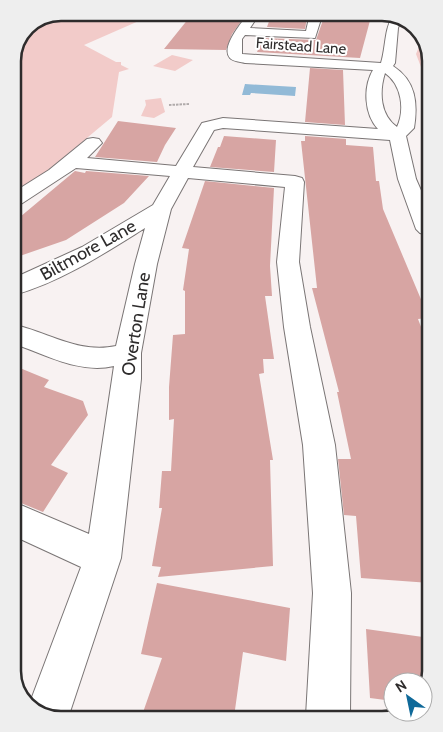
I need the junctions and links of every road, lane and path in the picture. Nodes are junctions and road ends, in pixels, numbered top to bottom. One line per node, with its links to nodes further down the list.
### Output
1 (248, 21): 4 (street, Fairstead Lane)
2 (315, 21): 4 (street)
3 (394, 23): 5 (street)
4 (240, 31): 5 (street, Fairstead Lane)
5 (385, 67): 8 (street); 8 (street)
6 (189, 104): 7 (path)
7 (169, 105)
8 (396, 135): 11 (street, Overton Lane); 14 (street)
9 (93, 143): 10 (street)
10 (74, 162): 11 (street); 12 (street)
11 (180, 173): 13 (street, Overton Lane); 21 (street)
12 (21, 196)
13 (161, 209): 15 (street, Biltmore Lane); 17 (street, Overton Lane)
14 (422, 216)
15 (21, 284)
16 (21, 336): 17 (street)
17 (128, 353): 19 (street, Overton Lane)
18 (21, 522): 19 (street)
19 (103, 558): 20 (street, Overton Lane)
20 (48, 709)
21 (328, 711)

